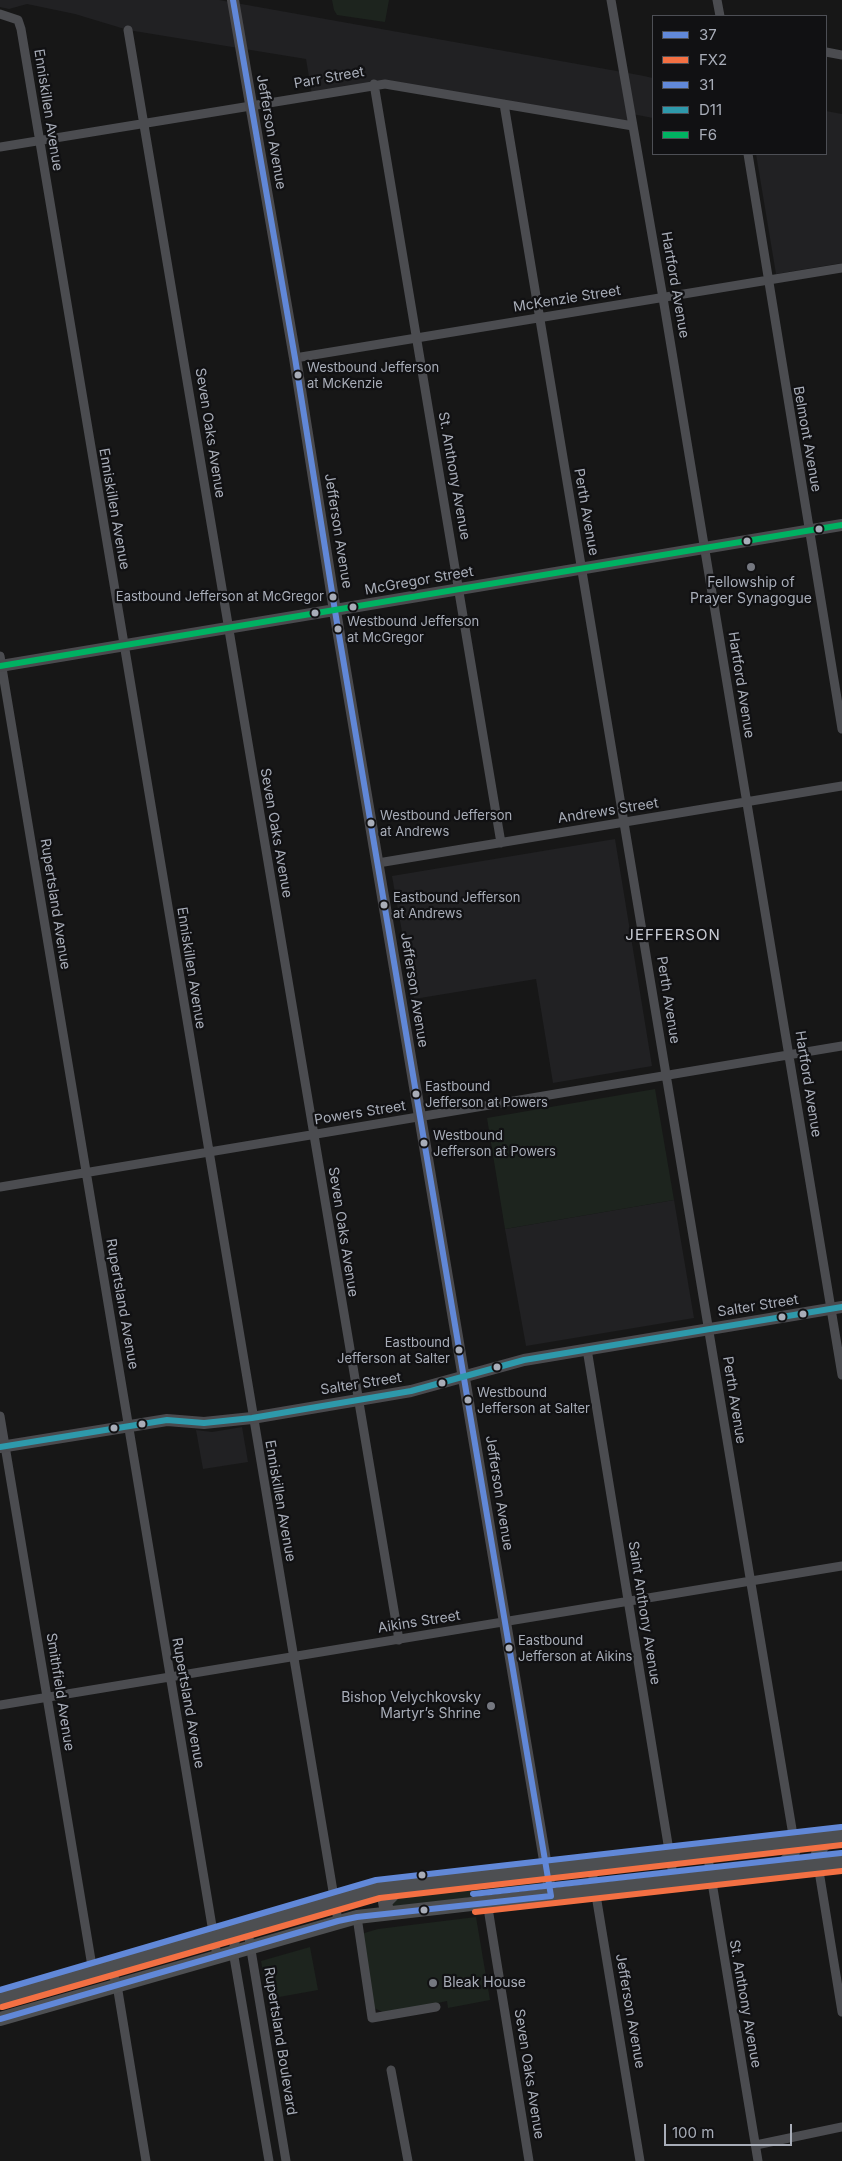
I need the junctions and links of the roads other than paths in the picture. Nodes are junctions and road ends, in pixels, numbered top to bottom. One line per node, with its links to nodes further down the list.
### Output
1 (233, 0): 11 (street, Jefferson Avenue)
2 (611, 0): 13 (street, Hartford Avenue)
3 (717, 0): 5 (street)
4 (0, 14): 14 (street, Enniskillen Avenue)
5 (720, 15)
6 (128, 30): 12 (street, Seven Oaks Avenue)
7 (827, 52): 8 (street)
8 (842, 55)
9 (374, 84): 10 (street, Parr Street); 11 (street, Parr Street); 21 (street, St. Anthony Avenue)
10 (504, 104): 13 (street, Parr Street); 20 (street, Perth Avenue)
11 (251, 105): 12 (street, Parr Street); 22 (street, Jefferson Avenue)
12 (145, 122): 14 (street, Parr Street); 29 (street, Seven Oaks Avenue)
13 (633, 126): 19 (street, Hartford Avenue)
14 (38, 140): 15 (street, Parr Street); 30 (street, Enniskillen Avenue)
15 (0, 147)
16 (748, 155): 18 (street, Belmont Avenue)
17 (842, 268): 18 (street, McKenzie Street)
18 (767, 280): 19 (street, McKenzie Street); 24 (street, Belmont Avenue)
19 (663, 298): 20 (street, McKenzie Street); 25 (street, Hartford Avenue)
20 (539, 317): 21 (street, McKenzie Street); 26 (street, Perth Avenue)
21 (416, 337): 22 (street, McKenzie Street); 27 (street, St. Anthony Avenue)
22 (295, 358): 28 (street, Jefferson Avenue)
23 (842, 524): 24 (street, McGregor Street)
24 (809, 530): 25 (street, McGregor Street); 32 (street, Belmont Avenue)
25 (704, 548): 26 (street, McGregor Street); 34 (street, Hartford Avenue)
26 (582, 568): 27 (street, McGregor Street); 35 (street, Perth Avenue)
27 (459, 589): 28 (street, McGregor Street); 36 (street, St. Anthony Avenue)
28 (336, 611): 29 (street, McGregor Street); 37 (street, Jefferson Avenue)
29 (228, 628): 30 (street, McGregor Street); 42 (street, Seven Oaks Avenue)
30 (124, 646): 31 (street, McGregor Street); 43 (street, Enniskillen Avenue)
31 (1, 662): 44 (street, Rupertsland Avenue)
32 (842, 729)
33 (842, 786): 34 (street, Andrews Street)
34 (746, 802): 35 (street, Andrews Street); 39 (street, Hartford Avenue)
35 (624, 822): 36 (street, Andrews Street); 40 (street, Perth Avenue)
36 (501, 843): 37 (street, Andrews Street)
37 (378, 863): 41 (street, Jefferson Avenue)
38 (842, 1046): 39 (street, Powers Street)
39 (790, 1055): 40 (street, Powers Street); 46 (street, Hartford Avenue)
40 (666, 1075): 41 (street, Powers Street); 47 (street, Perth Avenue)
41 (420, 1117): 42 (street, Powers Street); 49 (street, Jefferson Avenue)
42 (313, 1134): 43 (street, Powers Street); 51 (street, Seven Oaks Avenue)
43 (208, 1152): 44 (street, Powers Street); 53 (street, Enniskillen Avenue)
44 (86, 1173): 45 (street, Powers Street); 54 (street, Rupertsland Avenue)
45 (0, 1187)
46 (837, 1308): 47 (street, Salter Street); 50 (street, Hartford Avenue)
47 (708, 1329): 48 (street, Salter Street); 57 (street, Perth Avenue)
48 (587, 1349): 49 (street, Salter Street); 58 (street, Saint Anthony Avenue)
49 (465, 1374): 51 (street, Salter Street); 59 (street, Jefferson Avenue)
50 (842, 1375)
51 (357, 1400): 53 (street, Salter Street); 60 (street, Seven Oaks Avenue)
52 (0, 1416): 55 (street, Smithfield Avenue)
53 (252, 1418): 54 (street, Salter Street); 61 (street, Enniskillen Avenue)
54 (128, 1425): 55 (street, Salter Street); 62 (street, Rupertsland Avenue)
55 (2, 1446): 63 (street, Smithfield Avenue)
56 (842, 1566): 57 (street, Aikins Street)
57 (750, 1581): 58 (street, Aikins Street); 66 (street, Perth Avenue)
58 (628, 1602): 59 (street, Aikins Street); 68 (street, Saint Anthony Avenue)
59 (504, 1622): 60 (street, Aikins Street); 73 (street, Jefferson Avenue)
60 (398, 1640): 61 (street, Aikins Street)
61 (292, 1657): 62 (street, Aikins Street); 79 (street, Enniskillen Avenue)
62 (170, 1676): 63 (street, Aikins Street); 85 (street, Rupertsland Avenue)
63 (46, 1696): 64 (street, Aikins Street); 90 (street, Smithfield Avenue)
64 (0, 1705)
65 (838, 1837): 66 (main road); 71 (main road)
66 (794, 1841): 67 (main road); 72 (main road)
67 (706, 1852): 68 (main road); 74 (street, St. Anthony Avenue)
68 (670, 1856): 70 (main road); 75 (street, Saint Anthony Avenue)
69 (842, 1862): 71 (main road)
70 (591, 1865): 73 (main road); 77 (street, Jefferson Avenue)
71 (818, 1865): 72 (main road); 94 (street)
72 (778, 1869): 74 (main road)
73 (546, 1870): 76 (main road); 78 (street, Jefferson Avenue)
74 (710, 1876): 75 (main road); 98 (street, St. Anthony Avenue)
75 (674, 1881): 77 (main road)
76 (400, 1887): 79 (main road); 81 (main road)
77 (595, 1891): 78 (main road); 104 (street, Jefferson Avenue)
78 (551, 1896): 80 (main road)
79 (334, 1902): 83 (street, Enniskillen Avenue); 84 (main road)
80 (487, 1902): 81 (main road); 103 (street, Seven Oaks Avenue)
81 (387, 1913): 82 (main road)
82 (356, 1917): 83 (main road); 93 (street)
83 (338, 1921): 86 (main road)
84 (242, 1928): 85 (main road); 86 (street, Rupertsland Boulevard); 87 (street)
85 (214, 1936): 88 (street, Rupertsland Avenue); 89 (main road)
86 (251, 1946): 87 (main road); 101 (street, Rupertsland Boulevard)
87 (233, 1951): 88 (main road); 100 (street)
88 (217, 1956): 91 (main road)
89 (110, 1967): 90 (main road); 91 (street)
90 (93, 1972): 92 (main road)
91 (117, 1985): 95 (main road); 99 (street)
92 (0, 1999)
93 (436, 2006)
94 (842, 2012)
95 (0, 2019)
96 (392, 2070): 102 (street)
97 (842, 2127): 98 (street)
98 (756, 2145): 105 (street, St. Anthony Avenue)
99 (146, 2161)
100 (269, 2161)
101 (286, 2161)
102 (408, 2161)
103 (529, 2161)
104 (640, 2161)
105 (758, 2161)

